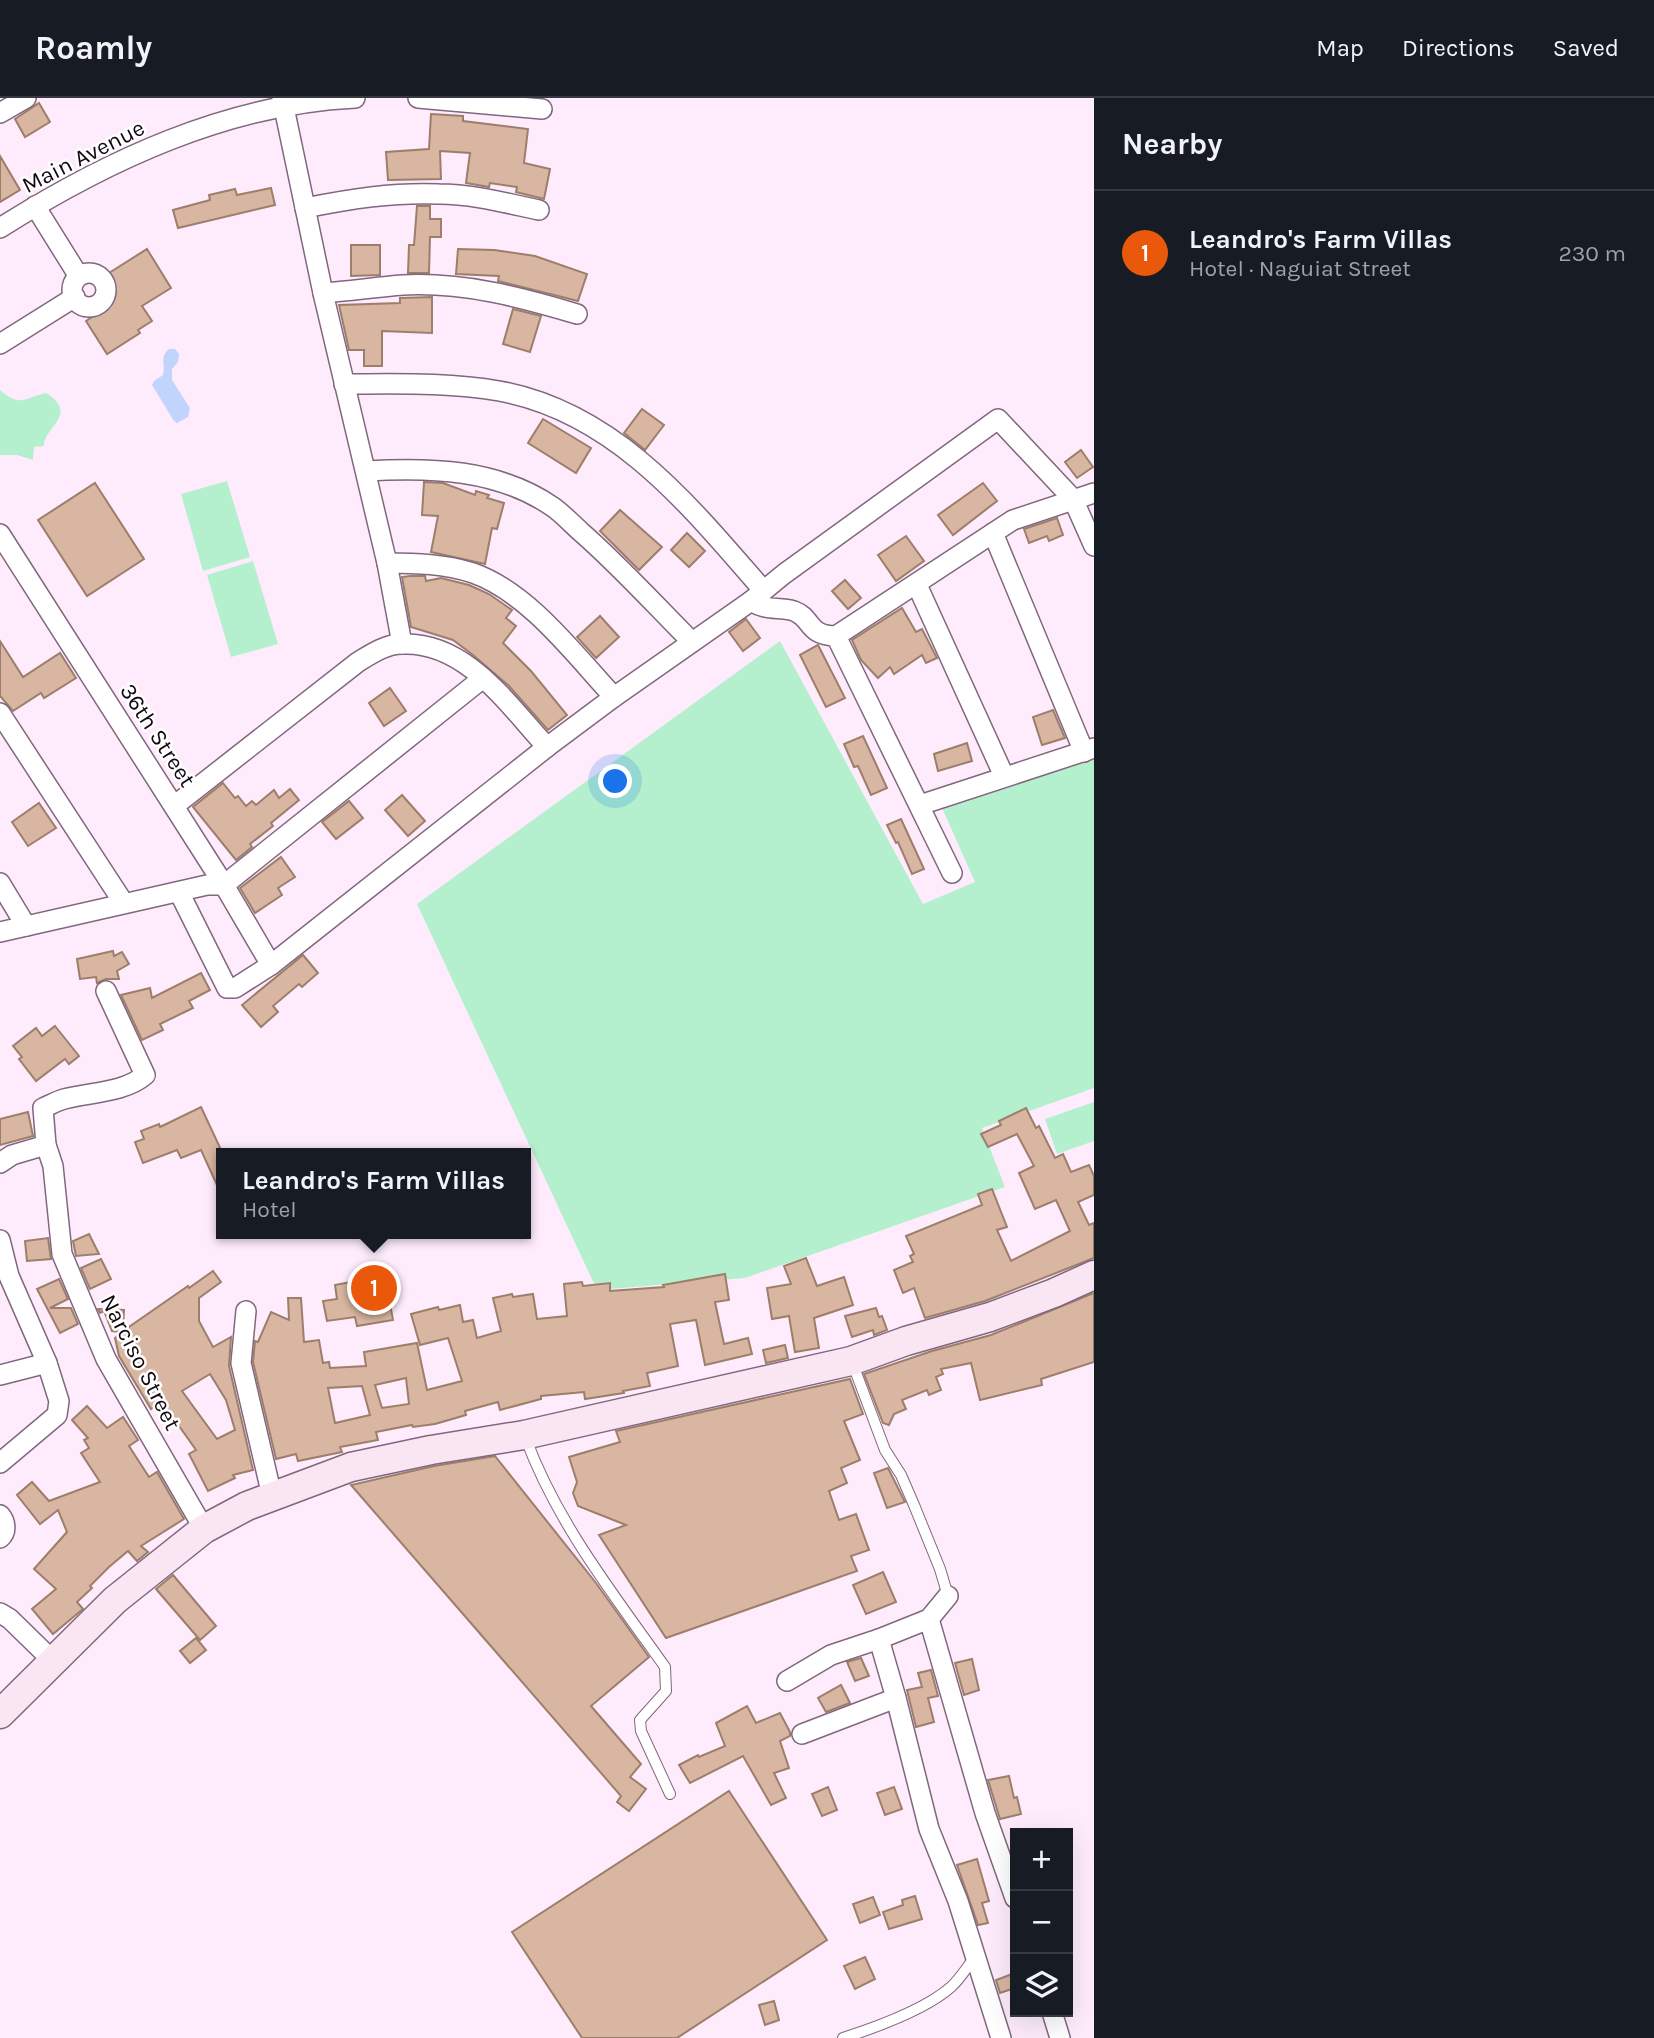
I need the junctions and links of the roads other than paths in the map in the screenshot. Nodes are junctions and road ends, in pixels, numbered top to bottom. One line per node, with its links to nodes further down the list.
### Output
1 (26, 98): 6 (street)
2 (355, 98): 4 (street, Main Avenue)
3 (418, 98): 5 (street)
4 (282, 102): 7 (street, Main Avenue); 8 (street)
5 (542, 109)
6 (0, 113)
7 (35, 206): 10 (street, Main Avenue); 11 (street)
8 (305, 208): 9 (street); 12 (street)
9 (540, 210)
10 (0, 228)
11 (78, 275): 13 (street); 13 (street)
12 (323, 293): 14 (street); 16 (street)
13 (75, 297): 15 (street)
14 (577, 314)
15 (0, 344)
16 (344, 384): 17 (street); 26 (street)
17 (366, 471): 24 (street); 28 (street)
18 (1094, 493): 19 (street)
19 (1073, 499): 20 (street); 22 (street); 26 (street)
20 (993, 533): 25 (street); 34 (street)
21 (0, 534): 23 (street, 36th Street)
22 (1094, 546)
23 (7, 559): 37 (street, 36th Street)
24 (387, 563): 29 (street); 31 (street)
25 (917, 585): 27 (street); 35 (street)
26 (757, 595): 27 (street); 28 (street)
27 (836, 636): 36 (street)
28 (692, 642): 31 (street)
29 (402, 644): 30 (street); 37 (street)
30 (483, 678): 33 (street); 39 (street)
31 (614, 697): 33 (street)
32 (0, 713): 42 (street)
33 (547, 747): 45 (street)
34 (1089, 750): 35 (street)
35 (1004, 776): 36 (street)
36 (920, 805): 38 (street)
37 (174, 806): 39 (street, 36th Street)
38 (952, 873)
39 (225, 885): 41 (street); 45 (street, 36th Street)
40 (1, 888): 43 (street)
41 (179, 892): 42 (street); 45 (street)
42 (123, 902): 43 (street)
43 (26, 926): 44 (street)
44 (0, 932)
45 (271, 965)
46 (106, 991): 47 (street, Narciso Street)
47 (46, 1144): 48 (street); 60 (street, Narciso Street)
48 (0, 1163)
49 (0, 1240): 51 (street)
50 (1094, 1275): 53 (street)
51 (4, 1277): 54 (street)
52 (246, 1311): 58 (street)
53 (851, 1361): 56 (street); 62 (lane)
54 (47, 1363): 55 (street); 57 (street)
55 (0, 1375)
56 (524, 1435): 58 (street); 71 (lane)
57 (0, 1463)
58 (272, 1496): 60 (street)
59 (0, 1515): 61 (street)
60 (204, 1529): 66 (street)
61 (0, 1538)
62 (948, 1596): 64 (street)
63 (0, 1614): 66 (street)
64 (929, 1619): 65 (street); 72 (street)
65 (878, 1640): 67 (street); 68 (street)
66 (54, 1662): 69 (street)
67 (787, 1681)
68 (896, 1698): 70 (street); 73 (street)
69 (0, 1714)
70 (803, 1734)
71 (670, 1794)
72 (1013, 1891)
73 (975, 1957): 75 (lane); 76 (street)
74 (1054, 2017): 77 (street)
75 (843, 2038)
76 (1001, 2038)
77 (1060, 2038)

